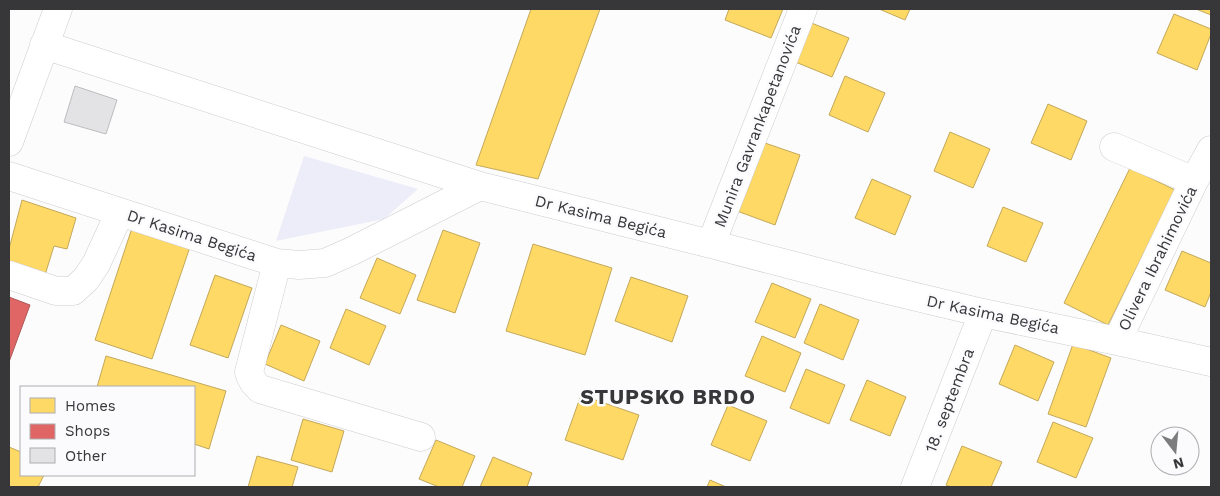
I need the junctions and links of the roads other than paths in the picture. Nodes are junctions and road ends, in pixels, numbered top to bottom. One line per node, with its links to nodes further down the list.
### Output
1 (58, 9): 3 (street)
2 (803, 9): 11 (street, Munira Gavrankapetanovića)
3 (44, 45): 4 (street); 9 (street)
4 (9, 141)
5 (1114, 147): 8 (street)
6 (1211, 150): 8 (street, Olivera Ibrahimovića)
7 (9, 176): 10 (street, Dr Kasima Begića)
8 (1194, 181): 15 (street, Olivera Ibrahimovića)
9 (480, 186): 11 (street, Dr Kasima Begića); 12 (street, Dr Kasima Begića)
10 (120, 212): 12 (street, Dr Kasima Begića); 13 (street)
11 (711, 244): 14 (street, Dr Kasima Begića)
12 (277, 263): 17 (street)
13 (9, 275)
14 (983, 313): 15 (street, Dr Kasima Begića); 18 (street, 18. septembra)
15 (1117, 341): 16 (street, Dr Kasima Begića)
16 (1211, 362)
17 (422, 437)
18 (915, 487)

